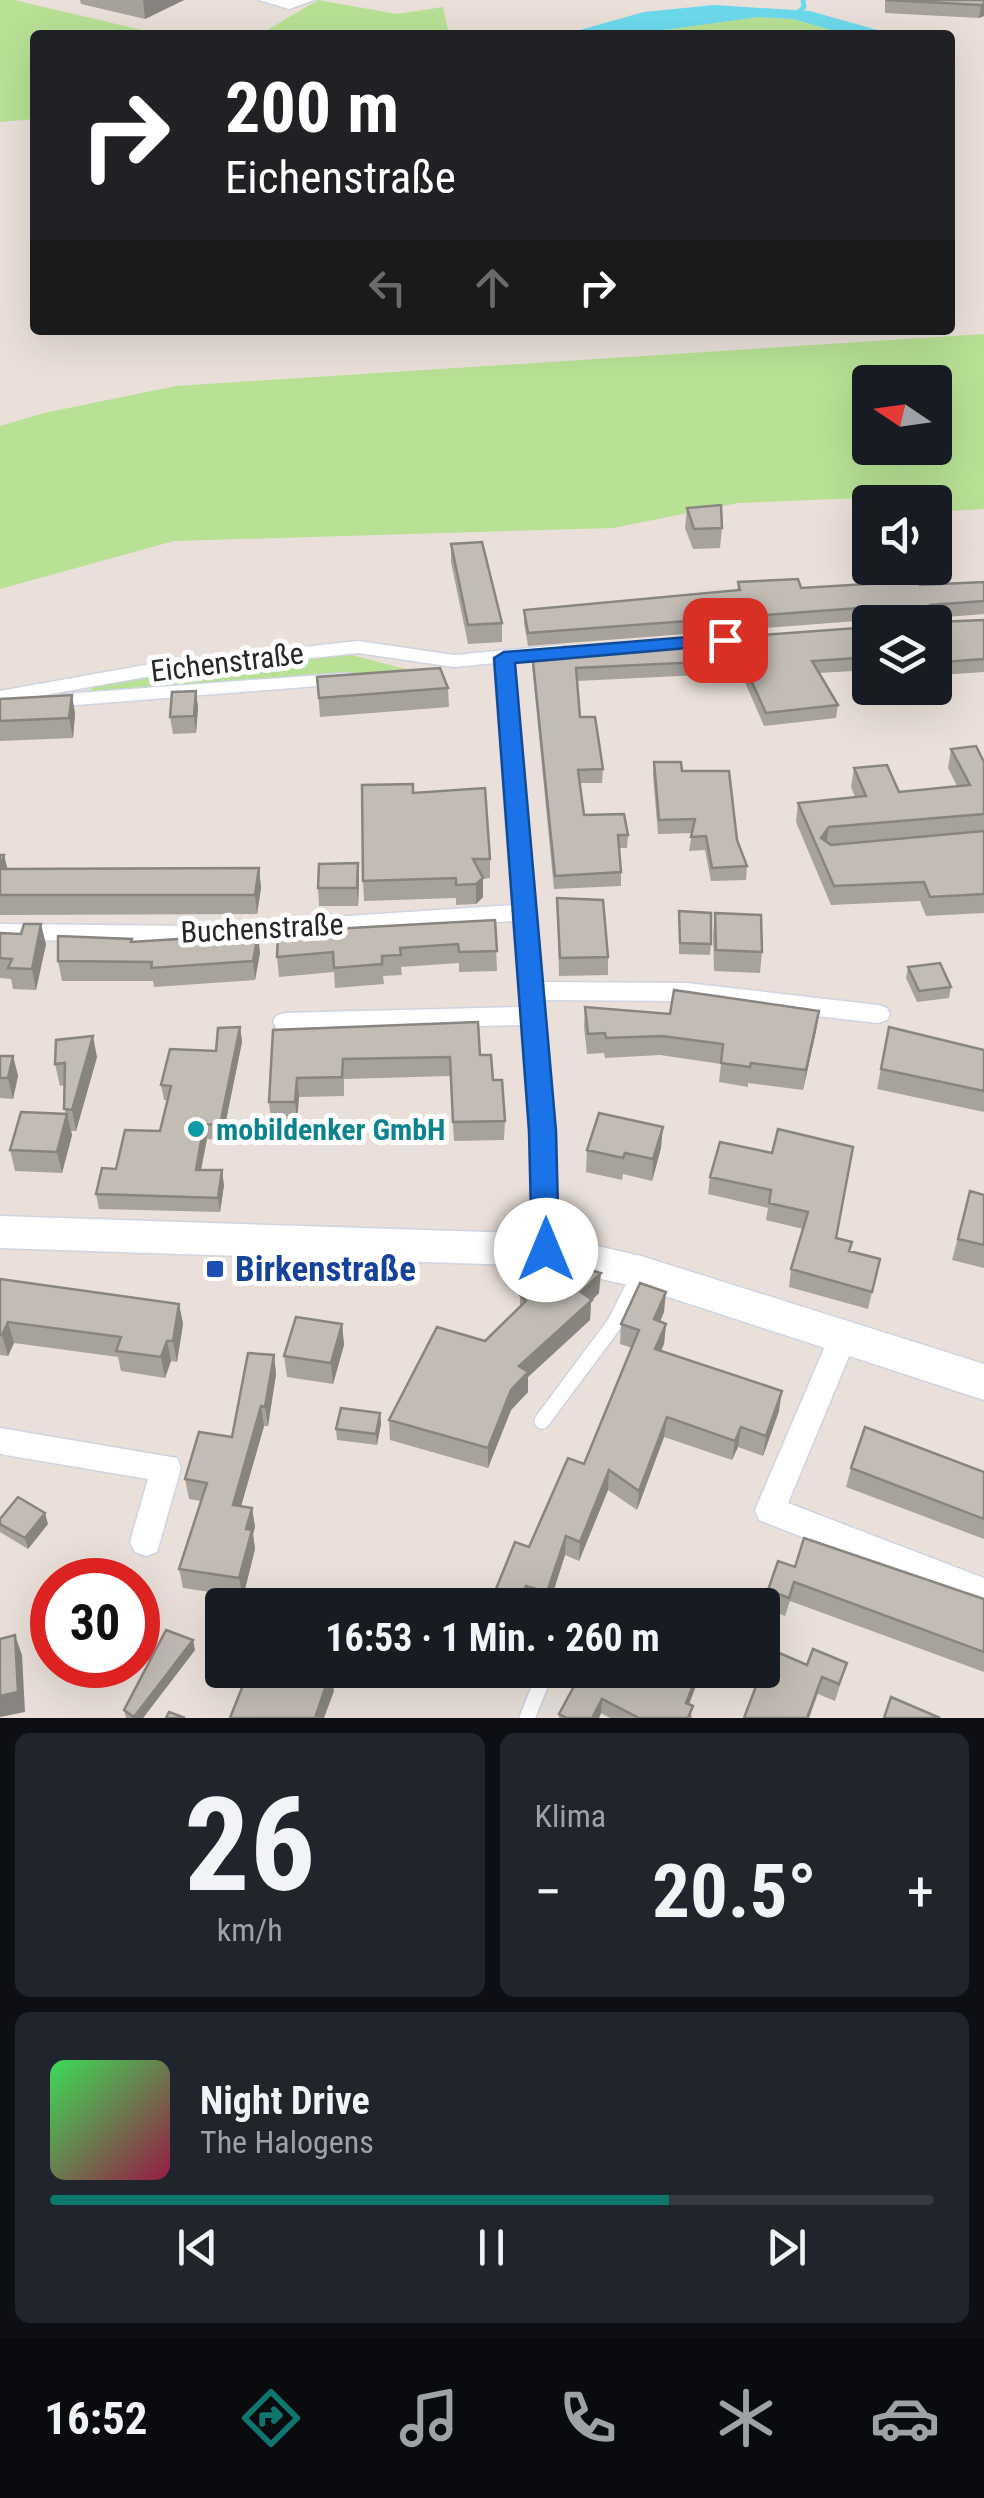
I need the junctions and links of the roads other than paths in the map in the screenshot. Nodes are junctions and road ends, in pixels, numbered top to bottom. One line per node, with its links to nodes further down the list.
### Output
1 (265, 0): 2 (street)
2 (308, 0)
3 (574, 650): 4 (street, Eichenstraße)
4 (504, 658): 5 (street, Eichenstraße); 7 (street)
5 (454, 662): 6 (street, Eichenstraße); 6 (street, Eichenstraße)
6 (0, 699)
7 (524, 912): 8 (street, Buchenstraße); 9 (street)
8 (0, 932)
9 (532, 1003): 10 (street); 11 (street); 13 (street)
10 (878, 1014)
11 (285, 1022)
12 (0, 1232): 13 (main road)
13 (546, 1250): 14 (main road)
14 (641, 1272): 15 (main road); 17 (lane)
15 (843, 1337): 16 (main road); 20 (street)
16 (984, 1382)
17 (542, 1421)
18 (0, 1441): 19 (street)
19 (146, 1542)
20 (984, 1593)
21 (539, 1688): 22 (lane)
22 (527, 1718)

